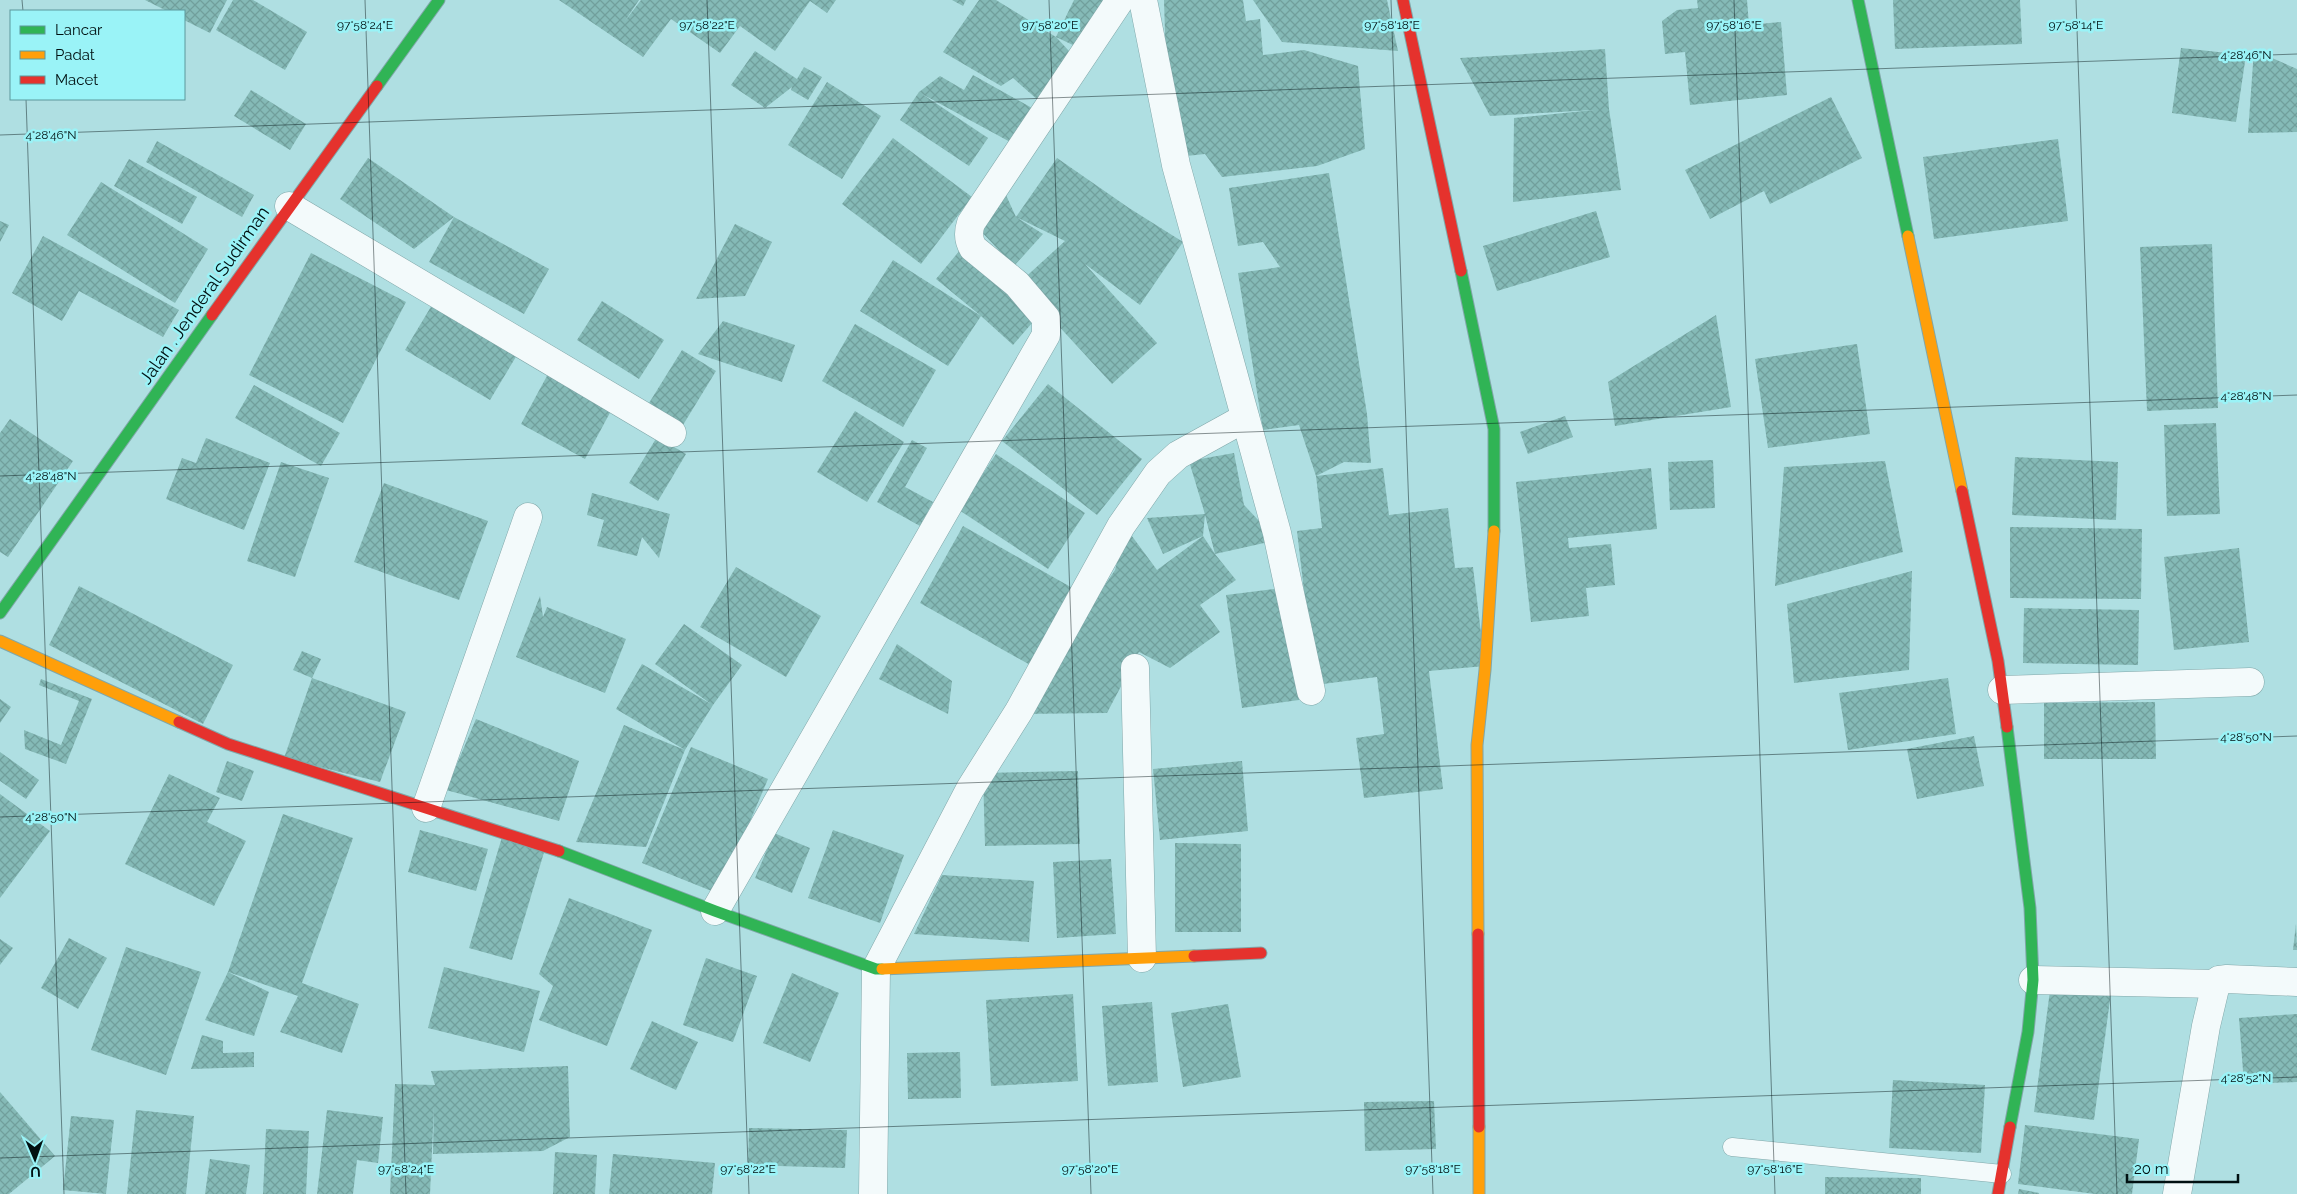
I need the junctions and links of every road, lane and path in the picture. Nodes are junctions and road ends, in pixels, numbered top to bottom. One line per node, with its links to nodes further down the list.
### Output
1 (439, 0): 6 (street, Jalan . Jenderal Sudirman)
2 (1120, 0): 17 (street)
3 (1143, 0): 7 (street)
4 (1403, 0): 27 (street)
5 (1858, 0): 14 (street)
6 (289, 206): 8 (street); 10 (street, Jalan . Jenderal Sudirman)
7 (1245, 418): 15 (street); 20 (street)
8 (672, 433)
9 (528, 517): 16 (street)
10 (0, 613)
11 (0, 641): 16 (street)
12 (1135, 668): 19 (street)
13 (2250, 682): 14 (street)
14 (2002, 690): 21 (street)
15 (1311, 691)
16 (426, 808): 17 (street)
17 (715, 911): 20 (street)
18 (1260, 953): 19 (street)
19 (1142, 958): 20 (street)
20 (876, 969): 26 (street)
21 (2033, 980): 23 (street); 25 (street)
22 (2297, 982): 23 (street)
23 (2216, 984): 29 (street)
24 (1732, 1147): 25 (lane)
25 (2002, 1174): 28 (street)
26 (873, 1194)
27 (1479, 1194)
28 (1998, 1194)
29 (2177, 1194)

